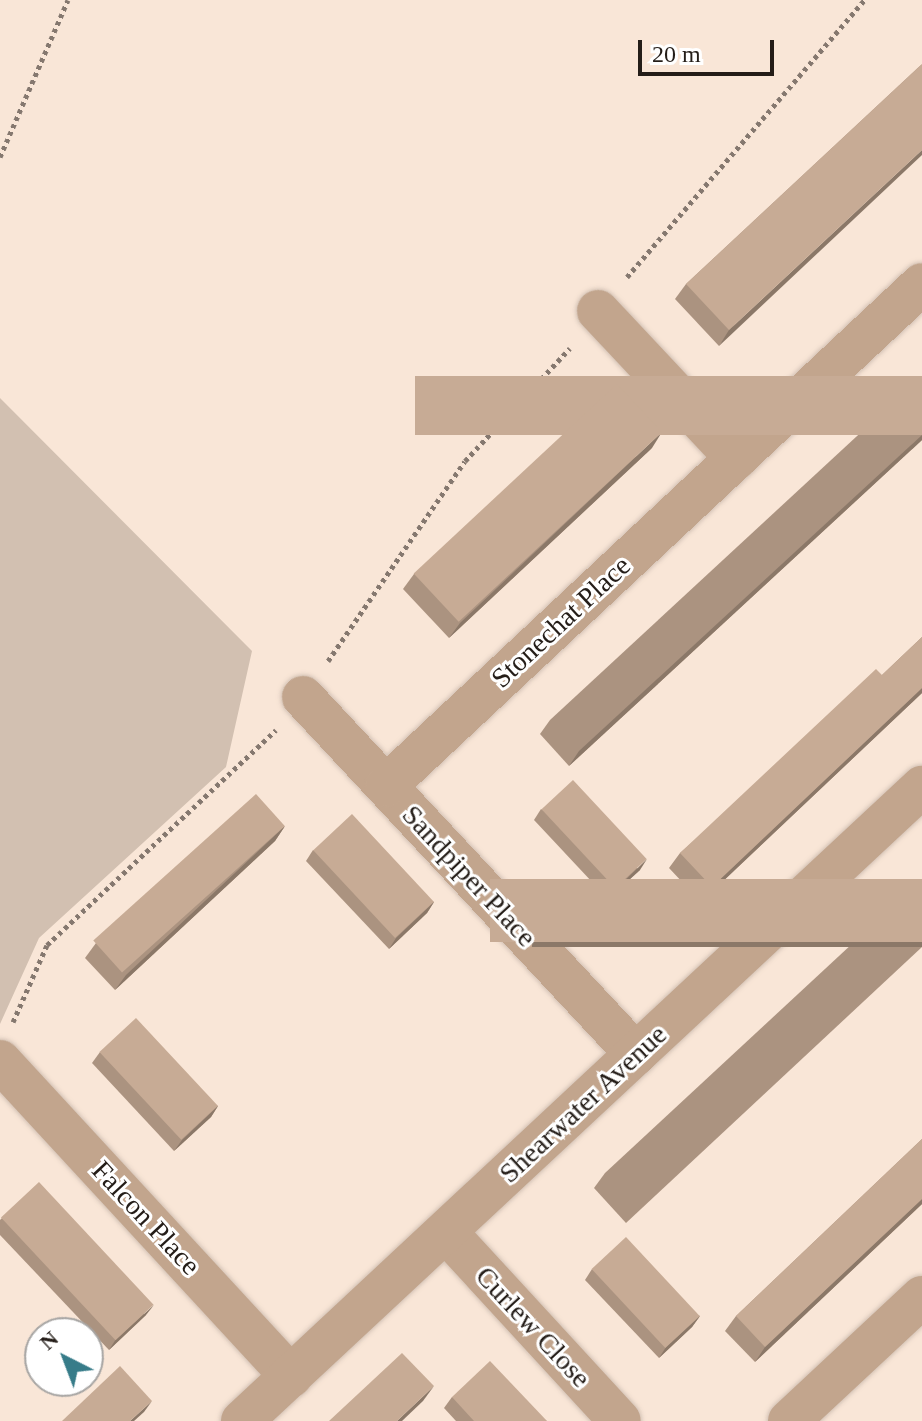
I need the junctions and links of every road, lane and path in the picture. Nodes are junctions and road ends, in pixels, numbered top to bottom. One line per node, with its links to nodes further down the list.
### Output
1 (68, 0): 3 (path)
2 (864, 0): 5 (path)
3 (0, 157)
4 (922, 284): 6 (street, Stonechat Place)
5 (598, 311): 6 (street); 7 (path)
6 (736, 458): 8 (street, Stonechat Place)
7 (303, 697): 8 (street, Sandpiper Place); 10 (path)
8 (386, 786): 11 (street, Sandpiper Place)
9 (922, 787): 11 (street, Shearwater Avenue)
10 (3, 1050): 14 (street, Falcon Place)
11 (636, 1054): 12 (street, Shearwater Avenue)
12 (447, 1233): 14 (street, Shearwater Avenue); 16 (street, Curlew Close)
13 (922, 1297): 17 (street)
14 (291, 1376): 15 (street, Shearwater Avenue)
15 (242, 1421)
16 (620, 1421)
17 (789, 1421)

